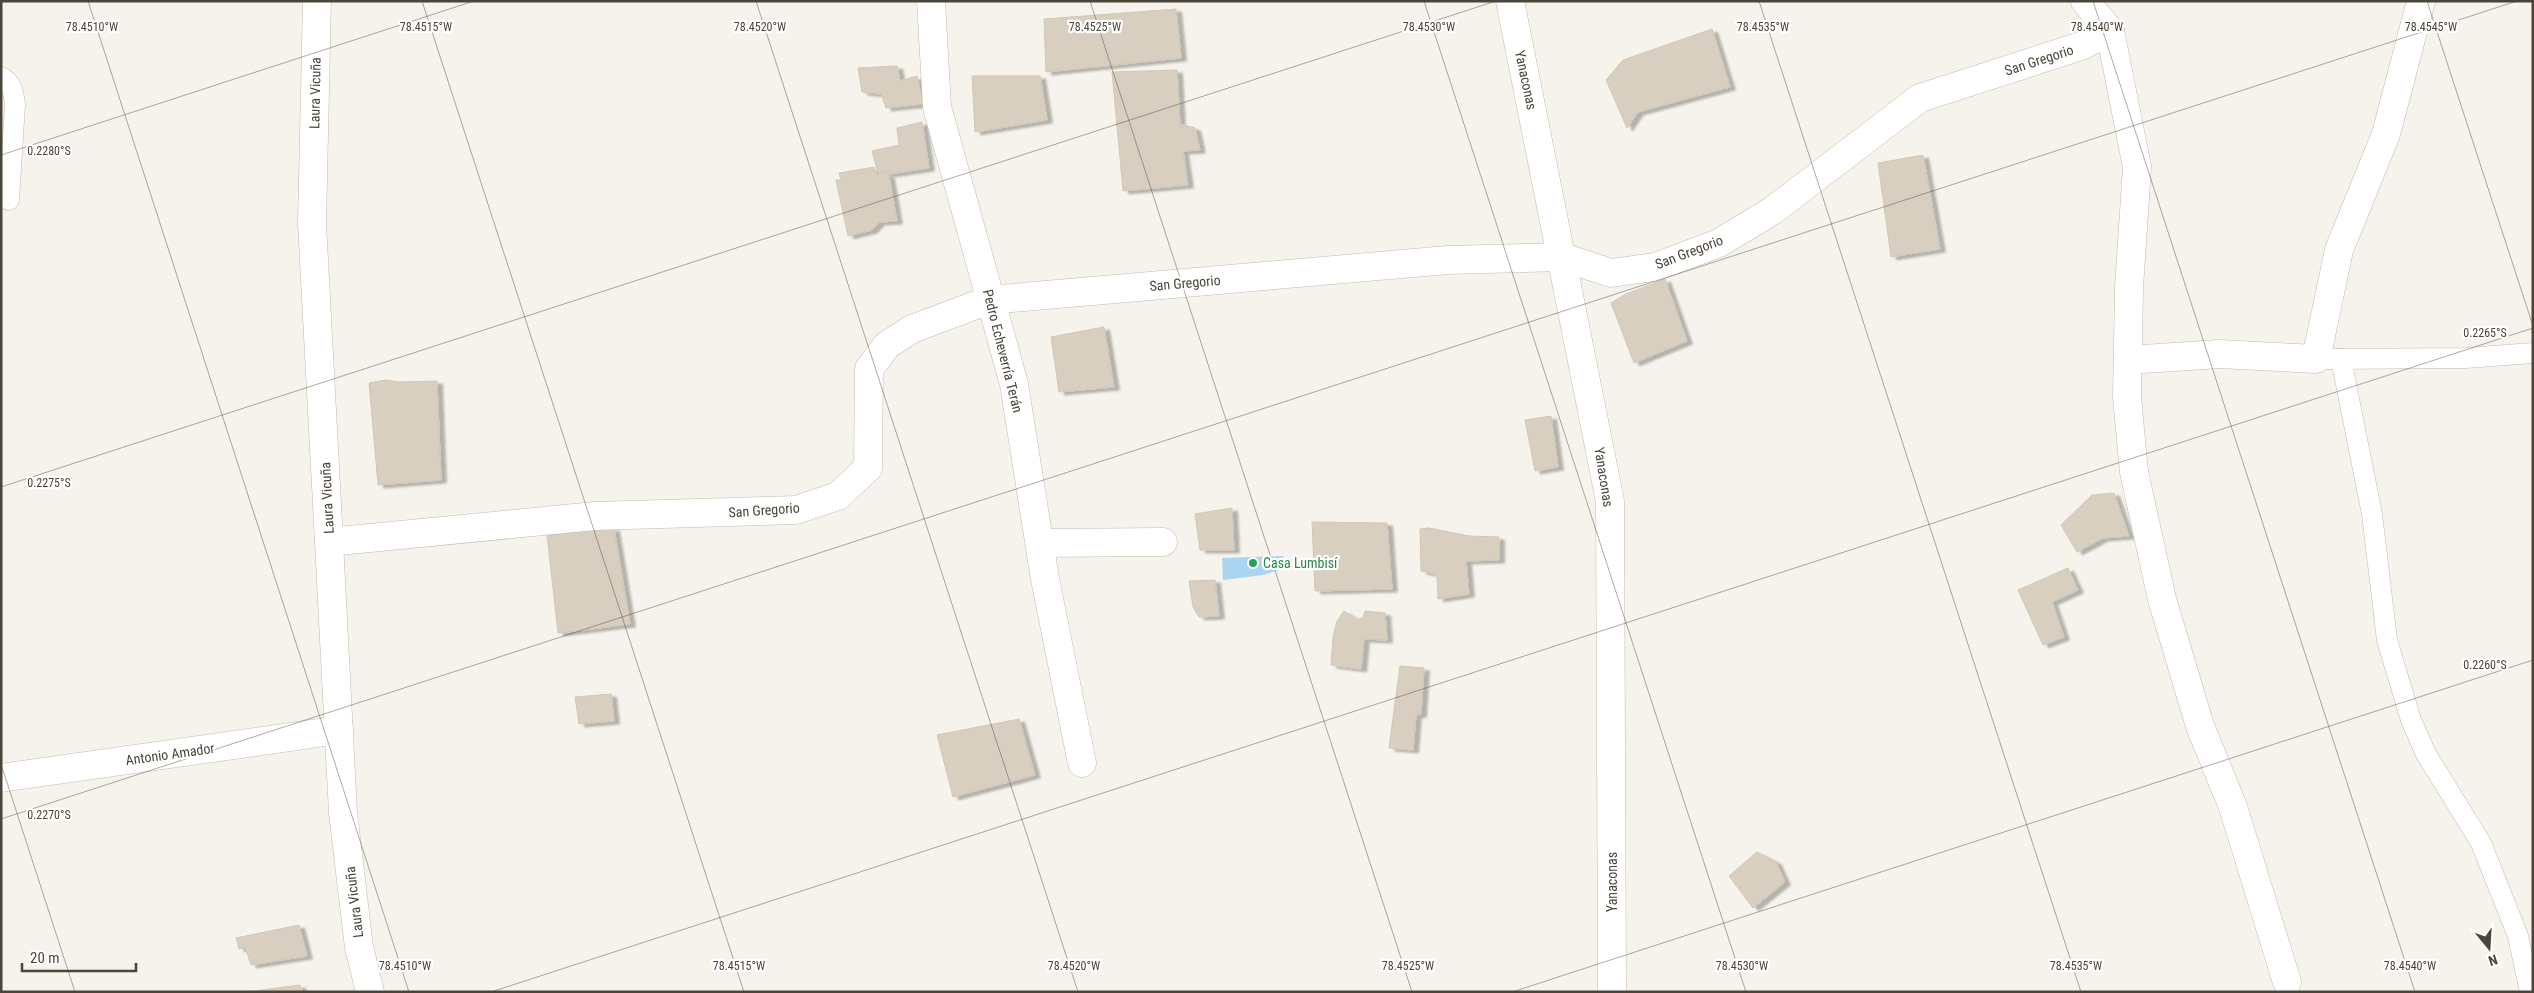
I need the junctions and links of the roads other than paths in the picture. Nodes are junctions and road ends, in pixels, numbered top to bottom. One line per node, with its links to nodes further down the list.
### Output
1 (317, 1): 14 (street, Laura Vicuña)
2 (931, 1): 10 (street, Pedro Echeverría Terán)
3 (1510, 1): 9 (street, Yanaconas)
4 (2085, 1): 6 (street)
5 (2422, 1): 12 (street)
6 (2110, 31): 9 (street, San Gregorio); 13 (street)
7 (1, 77): 8 (lane)
8 (9, 200)
9 (1562, 257): 10 (street, San Gregorio); 22 (street, Yanaconas)
10 (990, 300): 14 (street, San Gregorio); 16 (street, Pedro Echeverría Terán)
11 (2533, 353): 12 (lane)
12 (2328, 359): 13 (street); 23 (lane)
13 (2128, 360): 20 (street)
14 (329, 542): 17 (street, Laura Vicuña)
15 (1163, 542): 16 (street)
16 (1041, 543): 18 (street, Pedro Echeverría Terán)
17 (339, 730): 19 (street, Antonio Amador); 21 (street, Laura Vicuña)
18 (1082, 763)
19 (1, 778)
20 (2286, 982)
21 (370, 992)
22 (1612, 992)
23 (2530, 992)

